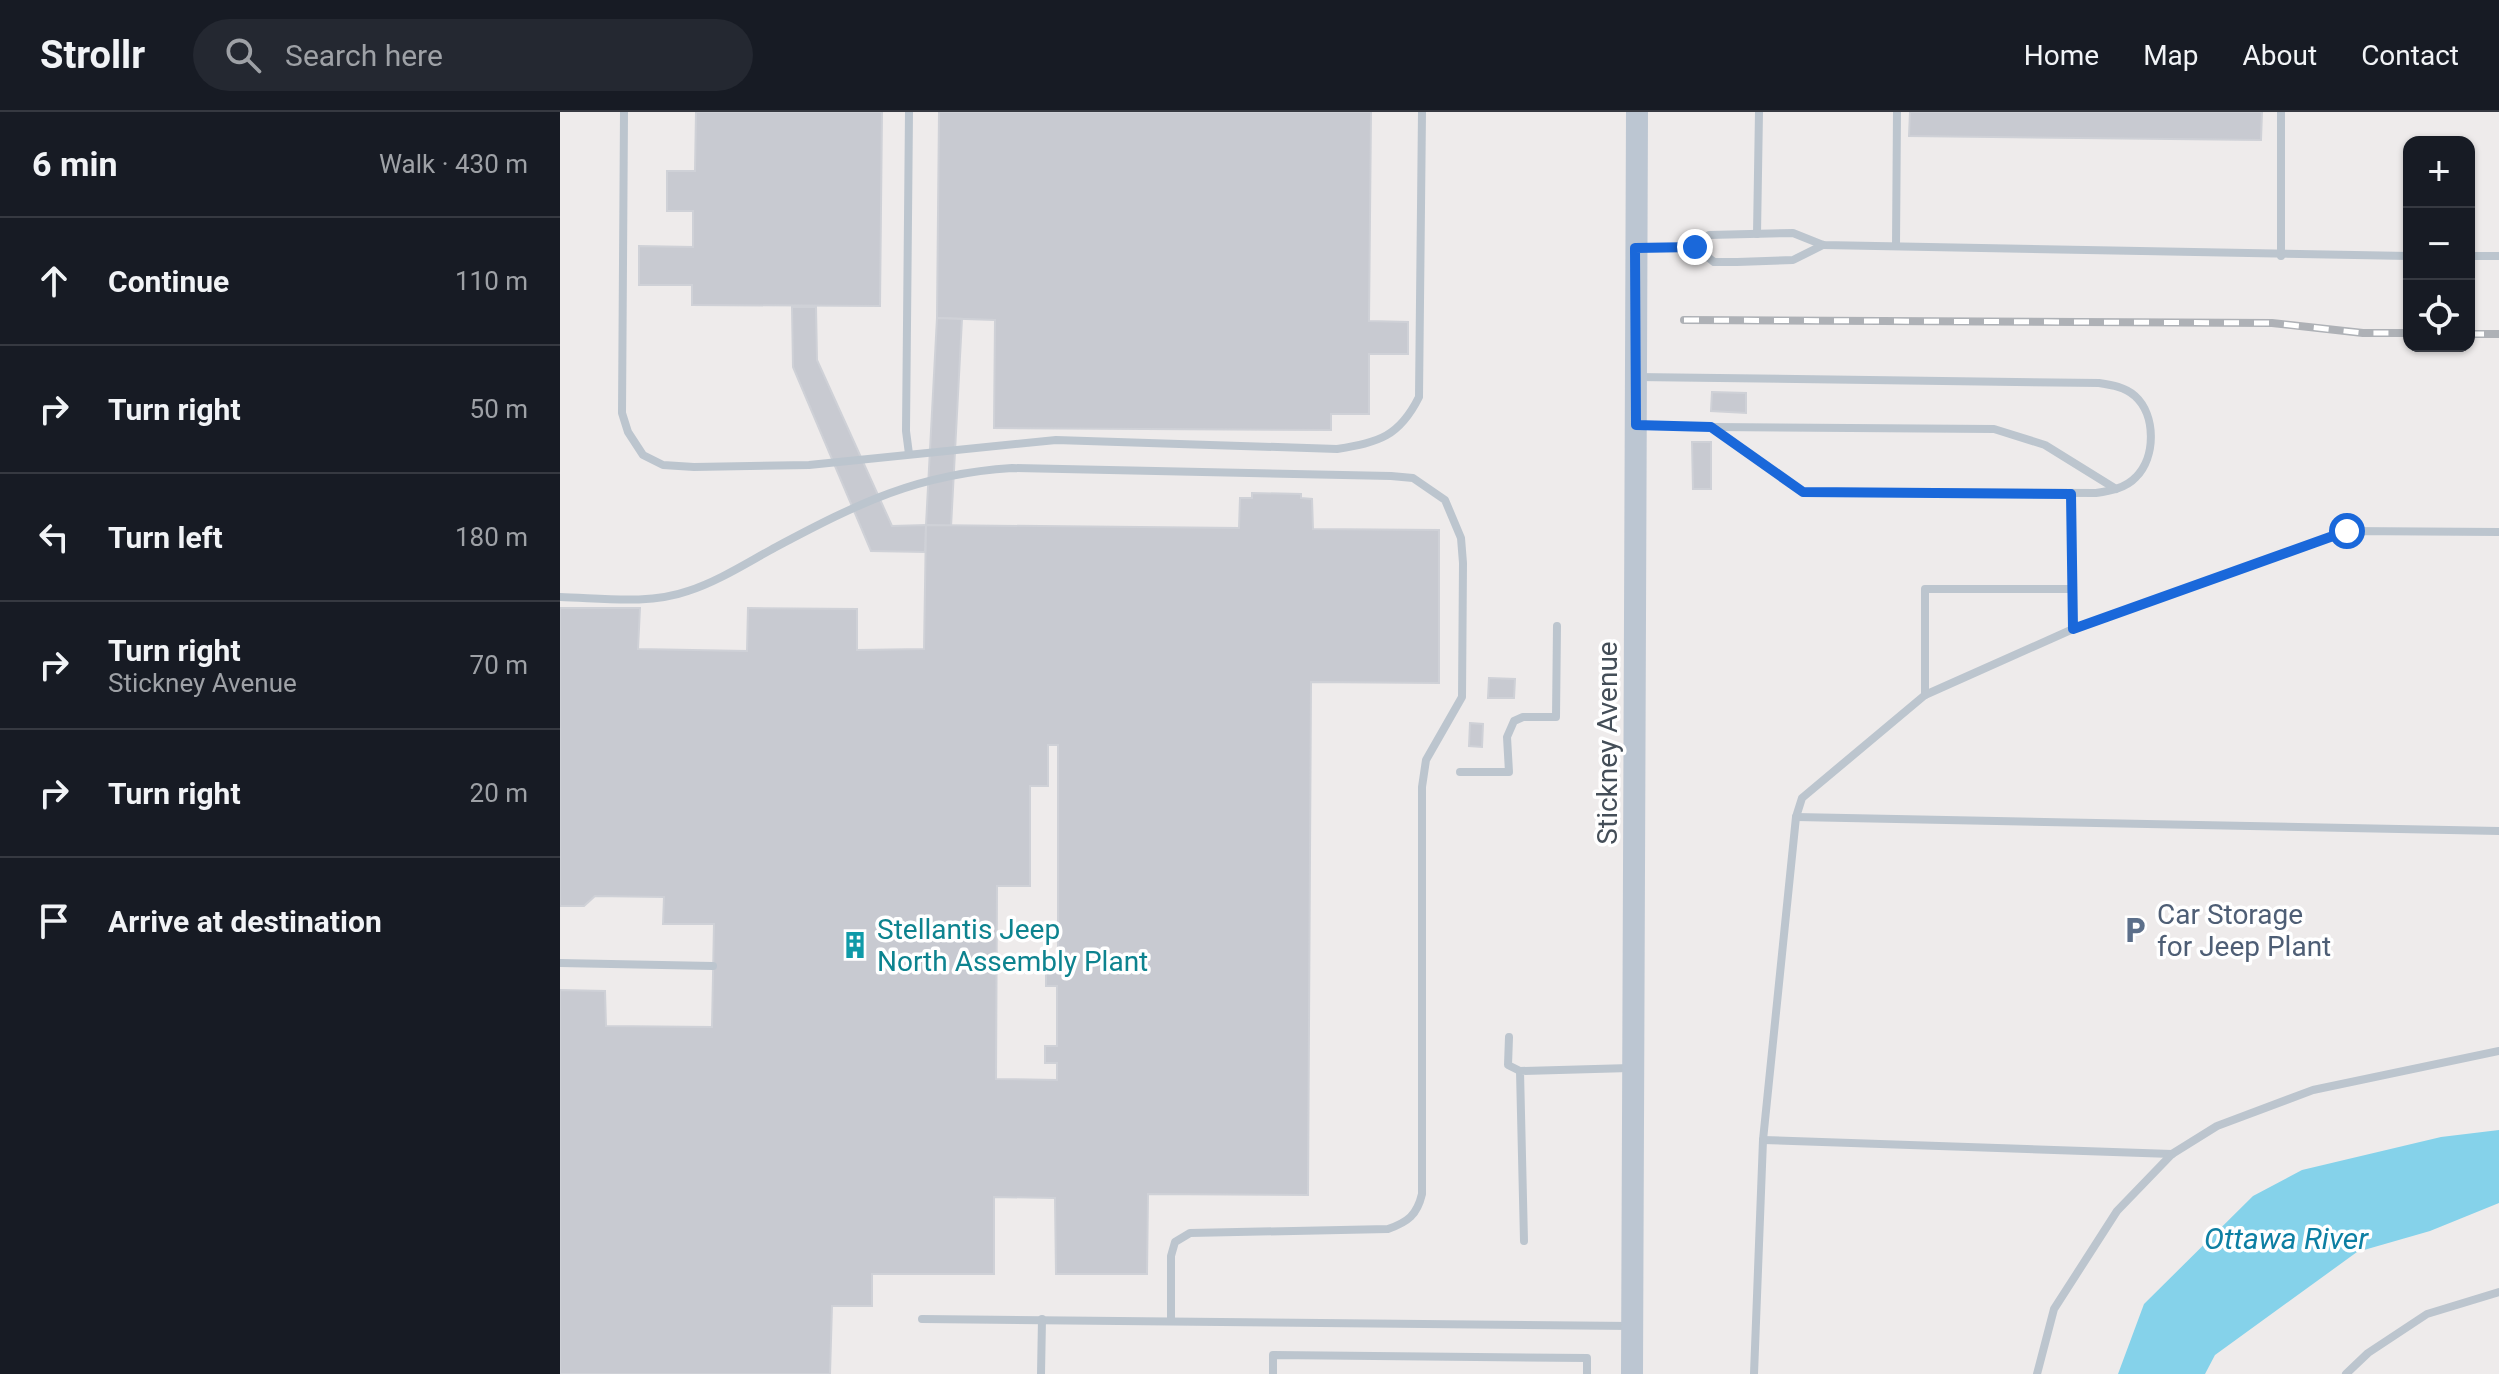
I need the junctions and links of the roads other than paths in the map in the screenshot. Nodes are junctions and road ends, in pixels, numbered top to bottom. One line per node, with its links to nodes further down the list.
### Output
1 (624, 112): 20 (lane)
2 (909, 112): 20 (lane)
3 (1422, 112): 20 (lane)
4 (1637, 112): 12 (street, Stickney Avenue)
5 (1759, 112): 8 (lane)
6 (1897, 112): 10 (lane)
7 (2281, 112): 13 (lane)
8 (1757, 234): 9 (lane); 11 (lane)
9 (1823, 245): 10 (lane); 11 (lane)
10 (1896, 246): 13 (lane)
11 (1695, 247): 12 (lane)
12 (1635, 248): 17 (street, Stickney Avenue)
13 (2281, 256): 14 (lane)
14 (2403, 256)
15 (2475, 256): 16 (lane)
16 (2499, 256)
17 (1635, 377): 18 (street, Stickney Avenue); 21 (lane)
18 (1636, 425): 19 (lane); 36 (street, Stickney Avenue)
19 (1711, 427): 21 (lane); 22 (lane)
20 (909, 454)
21 (2117, 489): 22 (lane)
22 (2071, 494): 24 (lane)
23 (2499, 532): 27 (lane)
24 (2072, 589): 27 (lane); 28 (lane)
25 (560, 597): 44 (lane)
26 (1557, 626): 29 (lane)
27 (2073, 629): 28 (lane)
28 (1925, 695): 30 (lane)
29 (1460, 772)
30 (1796, 817): 31 (lane); 38 (lane)
31 (2499, 831)
32 (560, 963): 33 (lane)
33 (713, 966)
34 (1509, 1037): 37 (lane)
35 (2499, 1051): 39 (lane)
36 (1634, 1068): 37 (lane); 45 (street, Stickney Avenue)
37 (1520, 1071): 40 (lane)
38 (1763, 1140): 39 (lane); 50 (lane)
39 (2172, 1154): 51 (lane)
40 (1524, 1241)
41 (2499, 1292): 52 (lane)
42 (922, 1319): 43 (lane)
43 (1042, 1319): 44 (lane); 46 (lane)
44 (1171, 1320): 45 (lane)
45 (1632, 1326): 49 (street, Stickney Avenue)
46 (1041, 1374)
47 (1273, 1374): 48 (lane)
48 (1587, 1374)
49 (1632, 1374)
50 (1754, 1374)
51 (2037, 1374)
52 (2346, 1374)

